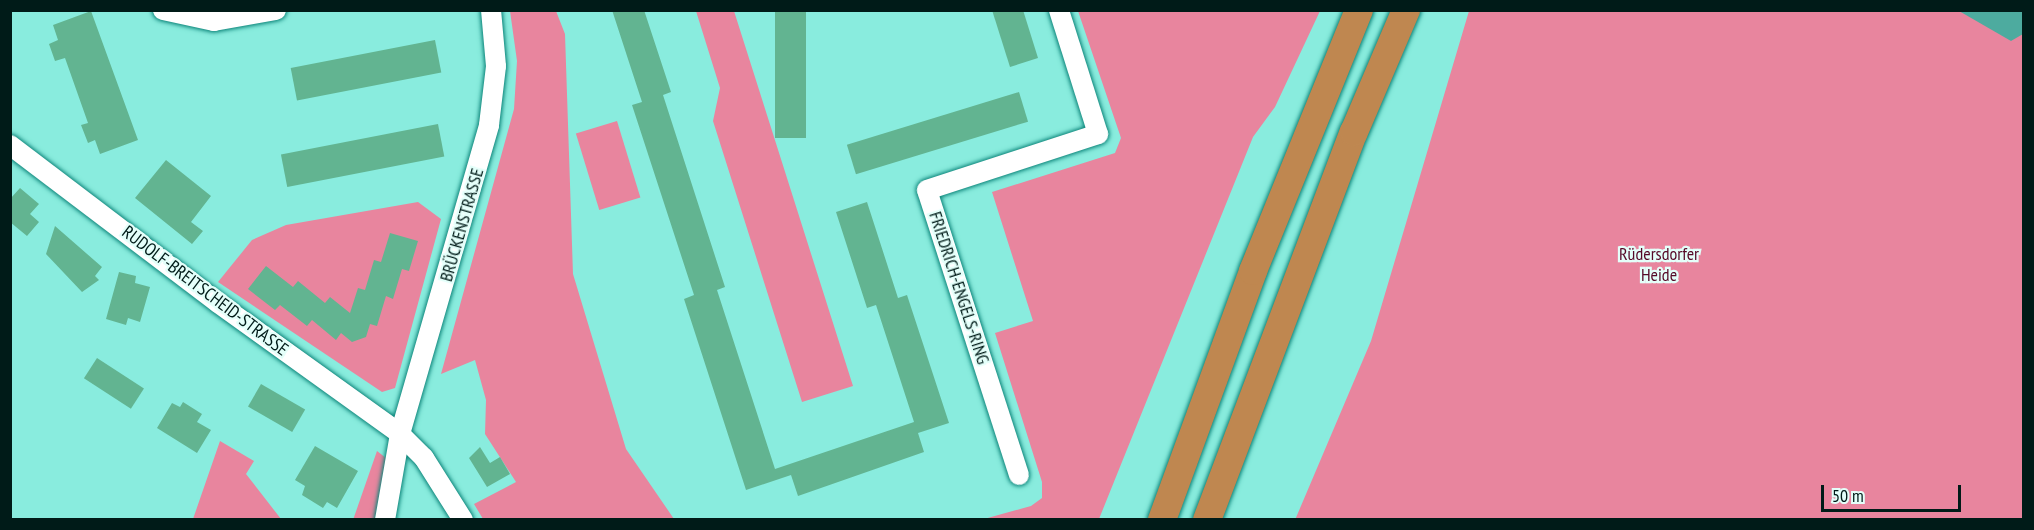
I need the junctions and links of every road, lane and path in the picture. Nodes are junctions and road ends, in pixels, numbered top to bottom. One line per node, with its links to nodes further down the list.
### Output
1 (163, 10): 2 (street)
2 (276, 10)
3 (491, 10): 8 (street, BRÜCKENSTRASSE)
4 (1059, 10): 9 (street, FRIEDRICH-ENGELS-RING)
5 (1359, 10): 12 (highway)
6 (1406, 10): 13 (highway)
7 (10, 145): 8 (street, RUDOLF-BREITSCHEID-STRASSE)
8 (400, 434): 10 (street, BRÜCKENSTRASSE); 11 (street, RUDOLF-BREITSCHEID-STRASSE)
9 (1019, 475)
10 (385, 519)
11 (463, 519)
12 (1162, 519)
13 (1207, 519)

